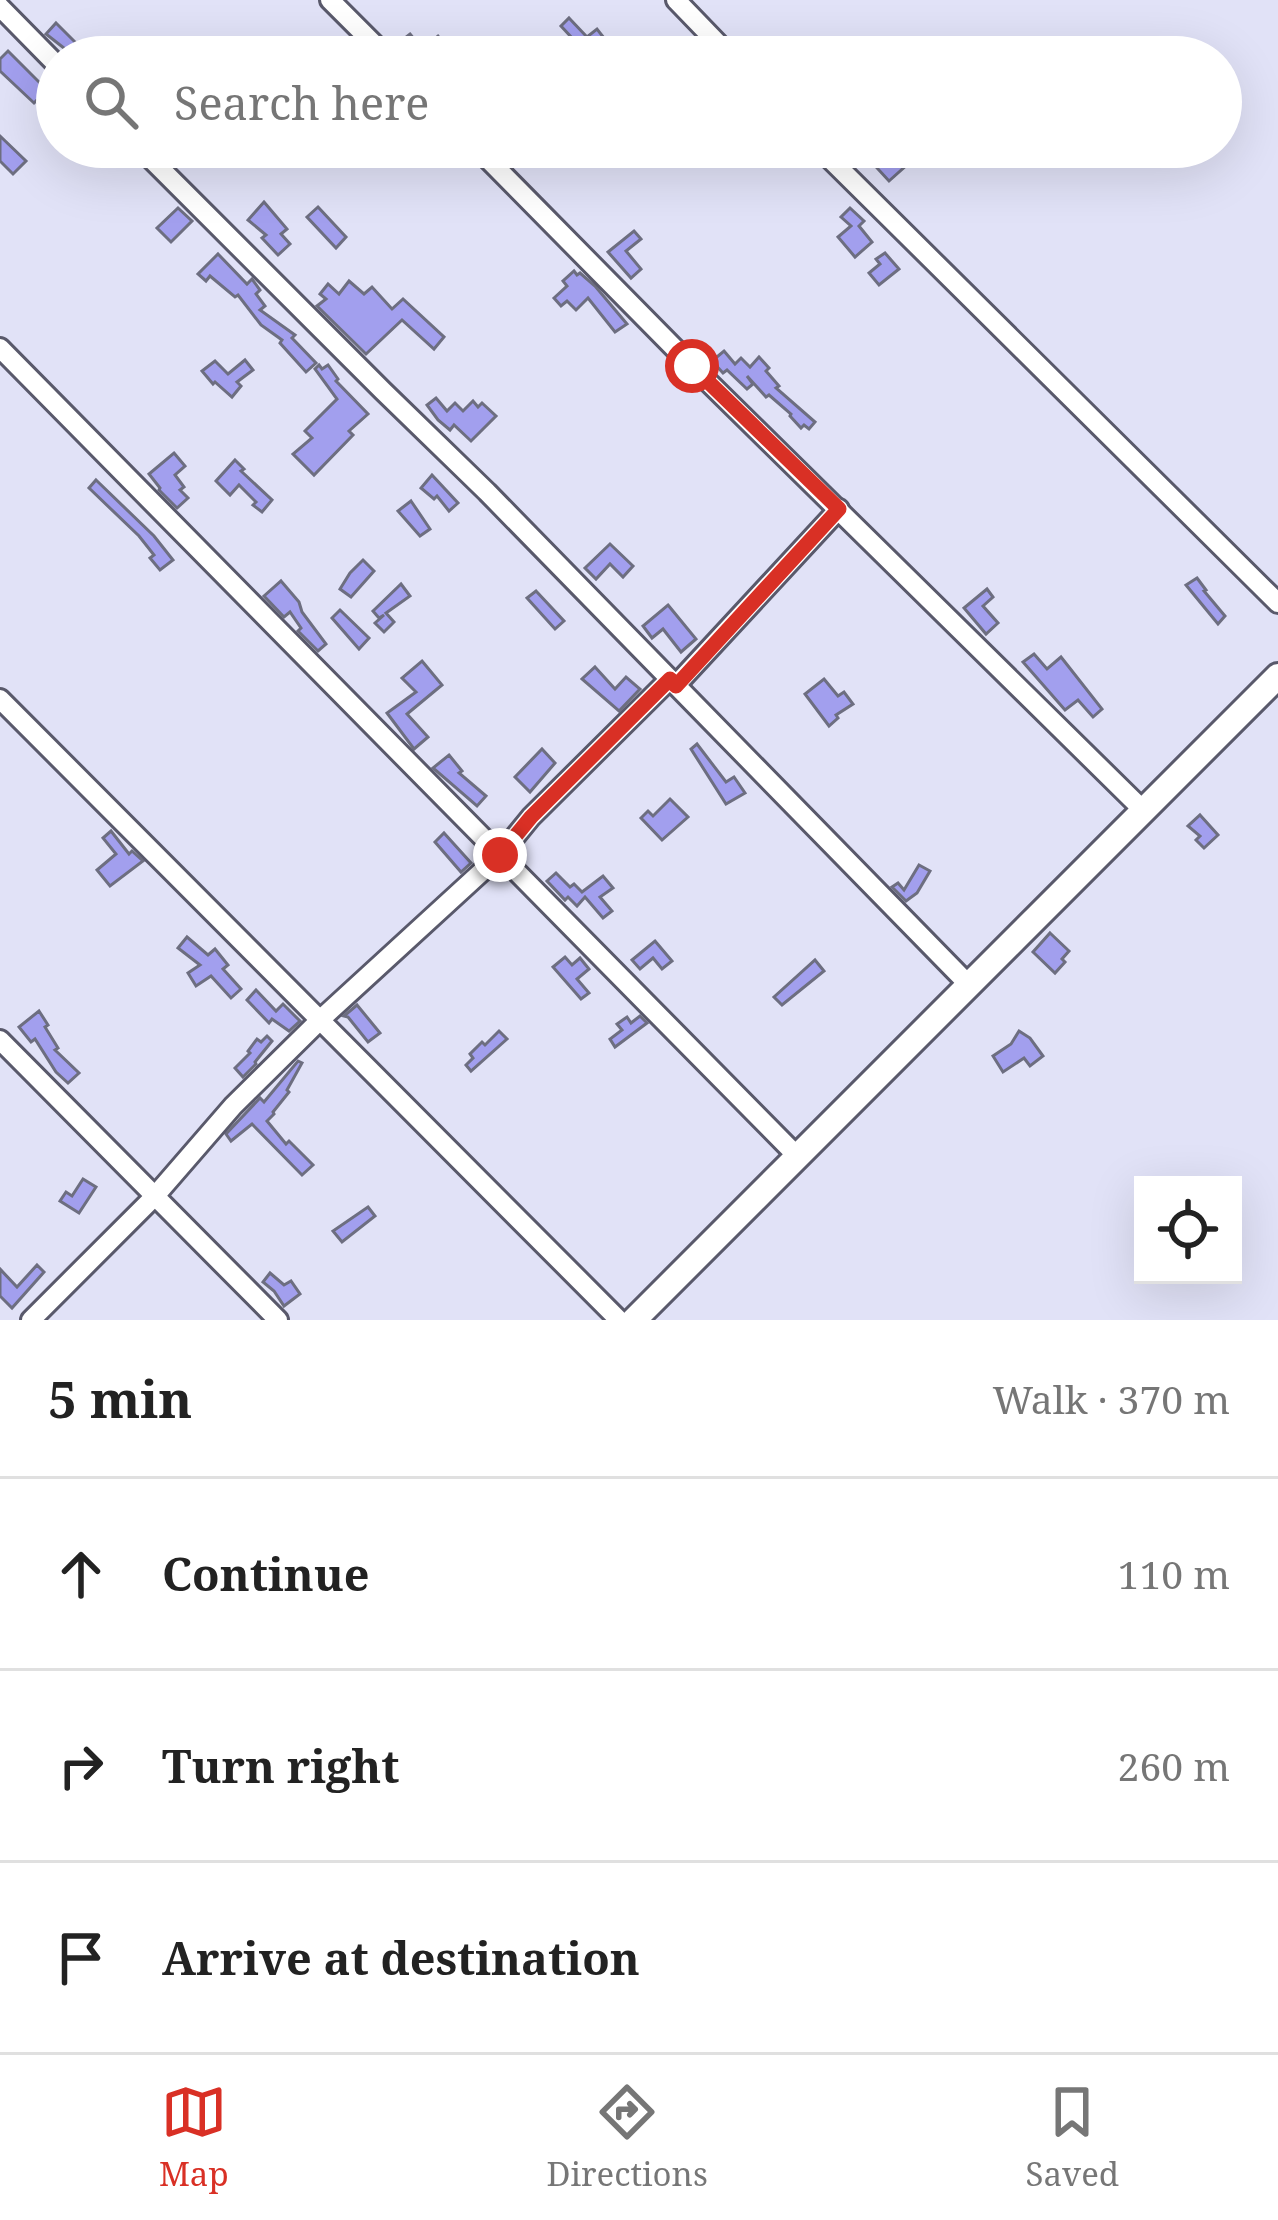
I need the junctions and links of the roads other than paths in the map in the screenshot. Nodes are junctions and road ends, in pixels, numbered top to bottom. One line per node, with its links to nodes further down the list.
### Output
1 (330, 0): 4 (street)
2 (676, 0): 5 (street)
3 (0, 8): 6 (street)
4 (366, 36)
5 (711, 36)
6 (36, 43)
7 (160, 168): 14 (street)
8 (497, 168): 11 (street)
9 (839, 168): 12 (street)
10 (0, 348): 17 (street)
11 (839, 509): 14 (street); 16 (street)
12 (1278, 603)
13 (1278, 676): 16 (main road)
14 (673, 682): 17 (street); 18 (street)
15 (0, 699): 19 (street)
16 (1144, 811): 18 (main road)
17 (500, 855): 19 (street); 21 (street)
18 (969, 986): 21 (main road)
19 (321, 1019): 22 (street); 25 (street)
20 (0, 1040): 22 (street)
21 (798, 1157): 26 (main road)
22 (155, 1196): 23 (street); 24 (street)
23 (31, 1320)
24 (278, 1320)
25 (619, 1320)
26 (634, 1320)

